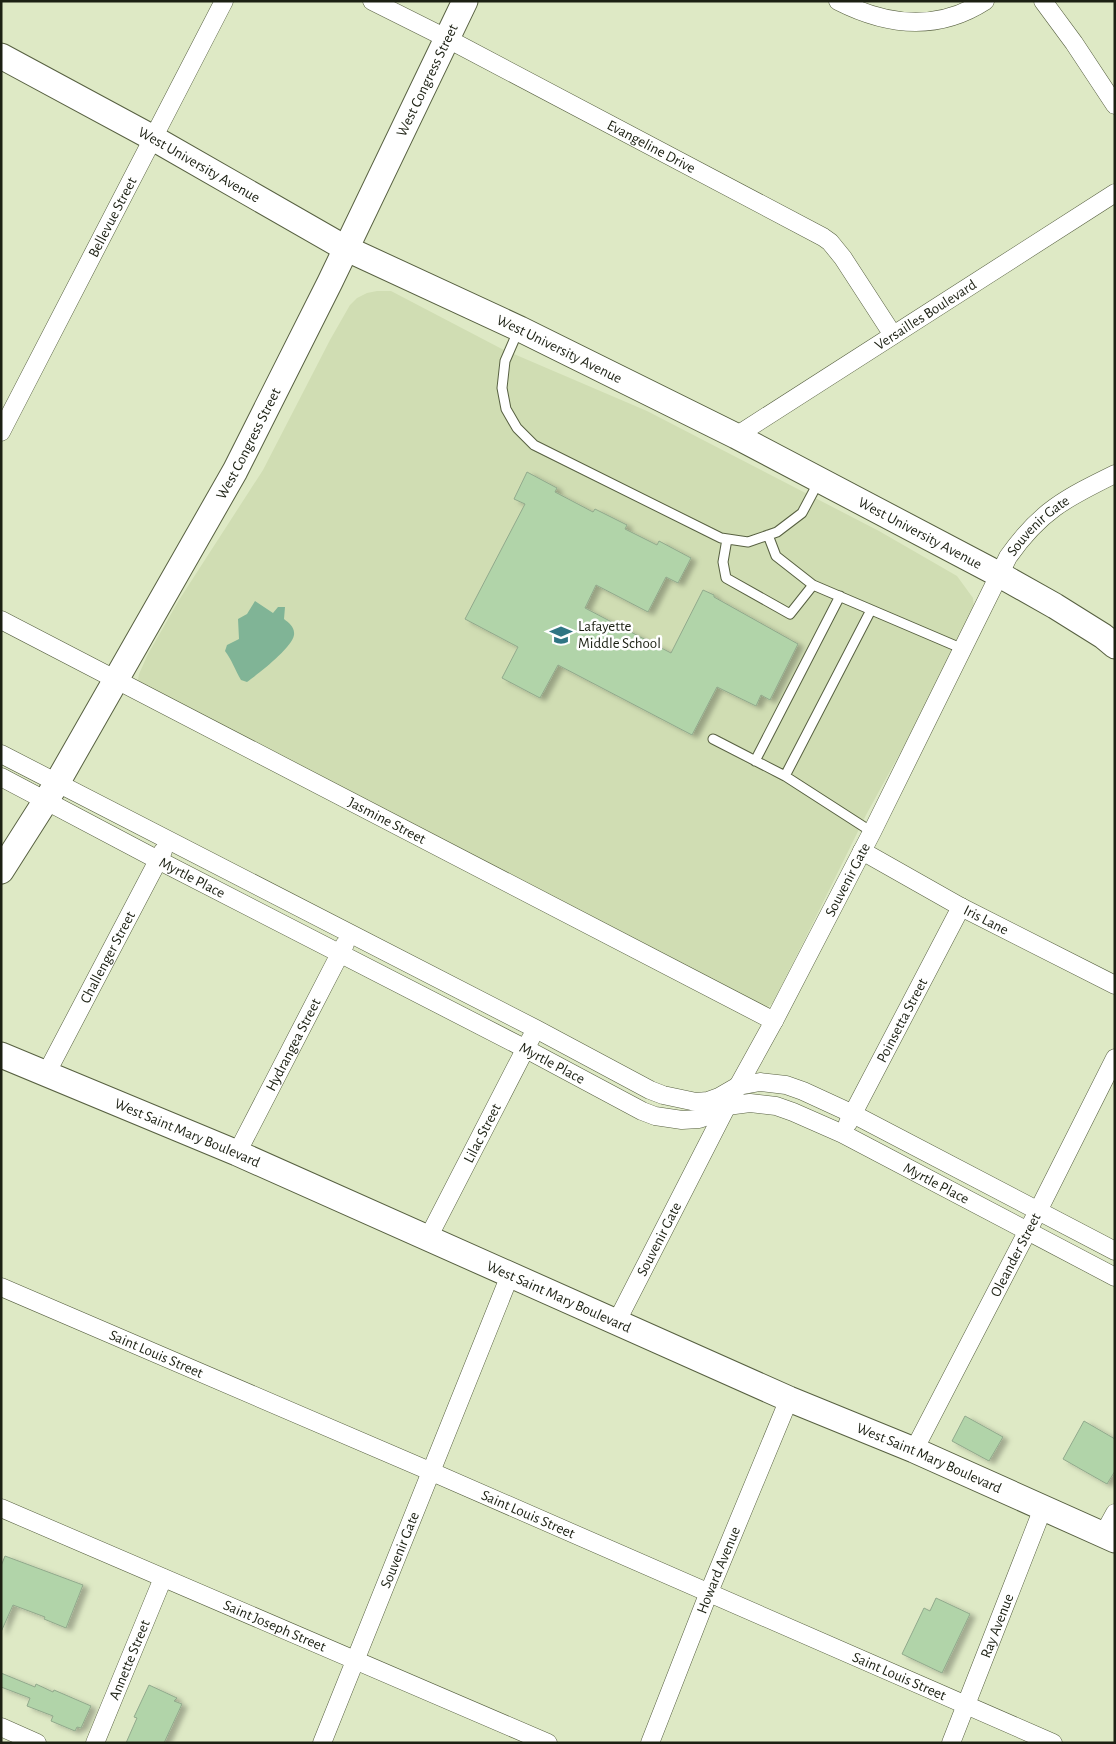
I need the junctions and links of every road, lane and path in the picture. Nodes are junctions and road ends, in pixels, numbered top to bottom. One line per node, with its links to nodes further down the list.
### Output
1 (224, 1): 10 (street, Bellevue Street)
2 (372, 1): 7 (street, Evangeline Drive)
3 (464, 1): 7 (main road, West Congress Street)
4 (838, 1): 5 (street)
5 (985, 1)
6 (1044, 1): 9 (street)
7 (448, 39): 12 (main road, West Congress Street); 14 (street, Evangeline Drive)
8 (1, 56): 10 (main road, West University Avenue)
9 (1115, 105)
10 (153, 138): 12 (main road, West University Avenue); 15 (street, Bellevue Street)
11 (1115, 193): 14 (street, Versailles Boulevard)
12 (345, 248): 13 (main road, West University Avenue); 28 (main road, West Congress Street)
13 (520, 328): 16 (main road, West University Avenue); 20 (lane)
14 (893, 335): 16 (street, Versailles Boulevard)
15 (1, 432)
16 (736, 436): 18 (main road, West University Avenue)
17 (1115, 474): 21 (street, Souvenir Gate)
18 (820, 480): 19 (lane); 21 (main road, West University Avenue)
19 (768, 535): 20 (lane); 22 (lane)
20 (726, 539): 22 (lane)
21 (1000, 575): 26 (main road, West University Avenue); 27 (street, Souvenir Gate)
22 (813, 585): 23 (lane)
23 (840, 596): 24 (lane); 31 (lane)
24 (870, 610): 27 (lane); 32 (lane)
25 (1, 620): 28 (street, Jasmine Street)
26 (1115, 646)
27 (963, 649): 35 (street, Souvenir Gate)
28 (115, 680): 34 (main road, West Congress Street); 44 (street, Jasmine Street)
29 (713, 739): 31 (lane)
30 (1, 754): 34 (street, Myrtle Place)
31 (755, 761): 32 (lane)
32 (785, 776): 35 (lane)
33 (1, 777): 34 (street, Myrtle Place)
34 (52, 791): 36 (street, Myrtle Place); 38 (street, Myrtle Place); 39 (main road, West Congress Street)
35 (872, 832): 37 (street, Souvenir Gate)
36 (169, 839): 38 (street, Challenger Street); 41 (street, Myrtle Place)
37 (862, 851): 40 (street, Iris Lane); 44 (street, Souvenir Gate)
38 (158, 860): 42 (street, Myrtle Place); 49 (street, Challenger Street)
39 (1, 871)
40 (961, 906): 43 (street, Iris Lane); 52 (street, Poinsetta Street)
41 (350, 934): 42 (street, Hydrangea Street); 45 (street, Myrtle Place)
42 (340, 953): 46 (street, Myrtle Place); 54 (street, Hydrangea Street)
43 (1115, 985)
44 (774, 1021): 50 (street, Souvenir Gate)
45 (536, 1029): 46 (street, Lilac Street); 50 (street, Myrtle Place)
46 (526, 1049): 51 (street, Myrtle Place); 57 (street, Lilac Street)
47 (1, 1055): 49 (main road, West Saint Mary Boulevard)
48 (1115, 1058): 55 (street, Oleander Street)
49 (46, 1074): 54 (main road, West Saint Mary Boulevard)
50 (738, 1086): 51 (street, Souvenir Gate); 52 (street, Myrtle Place)
51 (727, 1106): 53 (street, Myrtle Place); 62 (street, Souvenir Gate)
52 (853, 1114): 53 (street, Poinsetta Street); 55 (street, Myrtle Place)
53 (842, 1134): 56 (street, Myrtle Place)
54 (236, 1153): 57 (main road, West Saint Mary Boulevard)
55 (1038, 1211): 56 (street, Oleander Street); 58 (street, Myrtle Place)
56 (1027, 1232): 60 (street, Myrtle Place); 64 (street, Oleander Street)
57 (428, 1238): 59 (main road, West Saint Mary Boulevard)
58 (1115, 1251)
59 (510, 1275): 62 (main road, West Saint Mary Boulevard); 65 (street, Souvenir Gate)
60 (1115, 1277)
61 (1, 1287): 65 (street, Saint Louis Street)
62 (616, 1321): 63 (main road, West Saint Mary Boulevard)
63 (789, 1399): 64 (main road, West Saint Mary Boulevard); 71 (street, Howard Avenue)
64 (914, 1450): 67 (main road, West Saint Mary Boulevard)
65 (432, 1472): 71 (street, Saint Louis Street); 72 (street, Souvenir Gate)
66 (1, 1508): 70 (street, Saint Joseph Street)
67 (1043, 1508): 69 (main road, West Saint Mary Boulevard); 73 (street, Ray Avenue)
68 (1115, 1513): 69 (street)
69 (1109, 1537)
70 (163, 1578): 72 (street, Saint Joseph Street); 76 (street, Annette Street)
71 (709, 1592): 73 (street, Saint Louis Street); 79 (street, Howard Avenue)
72 (356, 1660): 77 (street, Souvenir Gate); 78 (street, Saint Joseph Street)
73 (966, 1704): 80 (street, Ray Avenue); 81 (street, Saint Louis Street)
74 (1, 1727): 75 (street)
75 (37, 1743)
76 (95, 1743)
77 (322, 1743)
78 (548, 1743)
79 (650, 1743)
80 (951, 1743)
81 (1054, 1743)

